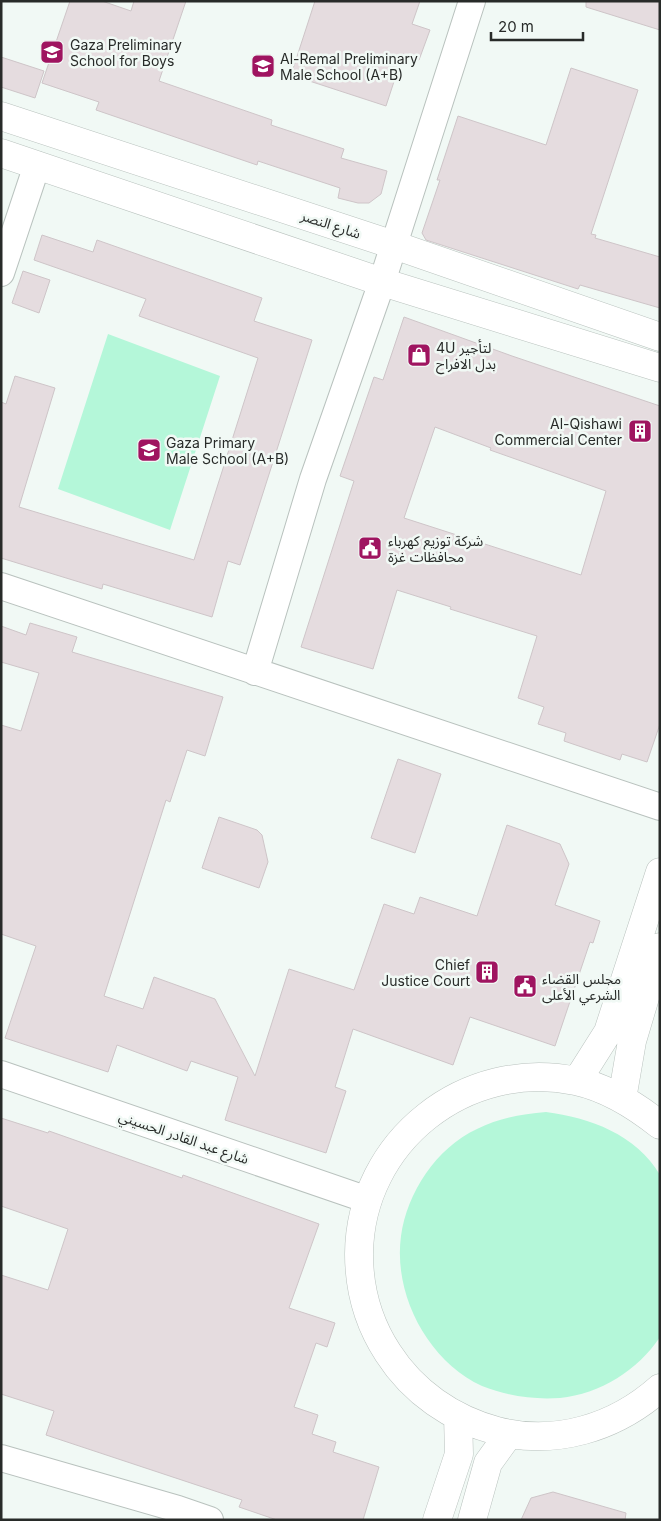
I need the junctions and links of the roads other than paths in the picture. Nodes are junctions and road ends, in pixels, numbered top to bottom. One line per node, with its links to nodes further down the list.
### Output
1 (472, 1): 5 (street)
2 (1, 116): 5 (street, شارع النصر)
3 (1, 154): 4 (street)
4 (37, 165): 6 (street); 7 (street)
5 (394, 245): 7 (street); 8 (street, شارع النصر)
6 (1, 273)
7 (382, 282): 9 (street); 11 (street)
8 (660, 337)
9 (660, 368)
10 (1, 586): 11 (street)
11 (255, 672): 12 (street)
12 (660, 807)
13 (660, 872): 16 (street)
14 (660, 948): 17 (street)
15 (1, 1074): 19 (street, شارع عبد القادر الحسيني)
16 (577, 1081): 17 (street); 19 (street)
17 (622, 1098): 18 (street)
18 (660, 1125)
19 (368, 1200): 21 (street)
20 (660, 1388): 22 (street)
21 (458, 1416): 22 (street); 25 (street)
22 (509, 1434): 26 (street)
23 (1, 1458): 24 (street)
24 (210, 1520)
25 (437, 1520)
26 (472, 1520)

